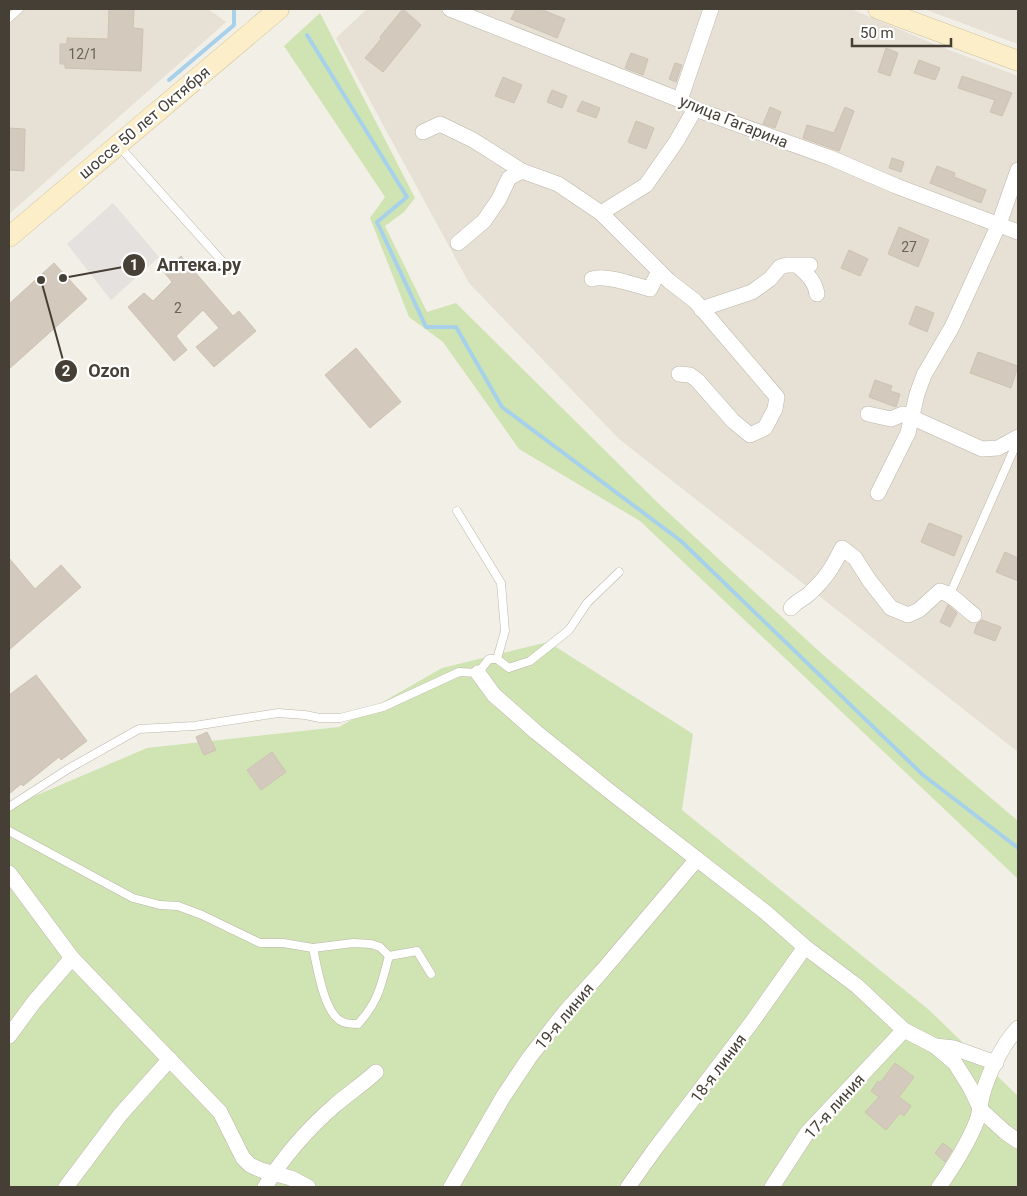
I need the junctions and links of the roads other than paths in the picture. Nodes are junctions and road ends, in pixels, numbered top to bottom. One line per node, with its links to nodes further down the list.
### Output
1 (19, 9): 6 (lane)
2 (280, 9): 11 (street, шоссе 50 лет Октября)
3 (450, 9): 8 (street, улица Гагарина)
4 (711, 9): 8 (street)
5 (878, 9): 7 (street)
6 (9, 18)
7 (1018, 62)
8 (680, 100): 9 (street, улица Гагарина)
9 (695, 109): 14 (street); 15 (street, улица Гагарина)
10 (423, 132): 13 (street)
11 (118, 144): 17 (street, шоссе 50 лет Октября); 19 (lane)
12 (1018, 170): 15 (street)
13 (522, 171): 14 (street); 18 (street)
14 (601, 213): 20 (street)
15 (999, 224): 16 (street, улица Гагарина); 26 (street)
16 (1018, 232)
17 (9, 237)
18 (458, 243)
19 (229, 269)
20 (660, 271): 21 (street); 23 (street)
21 (592, 279)
22 (817, 294): 23 (street)
23 (701, 309): 24 (street)
24 (679, 374)
25 (868, 414): 26 (street)
26 (911, 417): 27 (street); 28 (street)
27 (1018, 439): 31 (lane)
28 (878, 494)
29 (458, 511): 34 (lane)
30 (619, 572): 34 (lane)
31 (950, 594): 32 (street); 33 (street)
32 (791, 608)
33 (974, 615)
34 (498, 660): 35 (lane)
35 (478, 673): 36 (lane); 38 (street)
36 (9, 808)
37 (9, 831): 41 (lane)
38 (697, 859): 40 (street); 58 (street, 19-я линия)
39 (9, 873): 43 (street)
40 (805, 947): 46 (street); 59 (street, 18-я линия)
41 (313, 948): 42 (lane); 42 (lane)
42 (389, 956): 44 (lane)
43 (72, 958): 47 (street); 49 (street)
44 (431, 974)
45 (1018, 1028): 50 (street)
46 (904, 1030): 48 (street); 60 (street, 17-я линия)
47 (9, 1036)
48 (935, 1046): 50 (street); 52 (street)
49 (170, 1059): 54 (street); 55 (street)
50 (996, 1064): 52 (street)
51 (376, 1072): 54 (street)
52 (981, 1110): 53 (street); 61 (street)
53 (1018, 1141)
54 (273, 1174): 56 (street); 57 (street)
55 (66, 1187)
56 (265, 1187)
57 (308, 1187)
58 (451, 1187)
59 (628, 1187)
60 (772, 1187)
61 (940, 1187)

